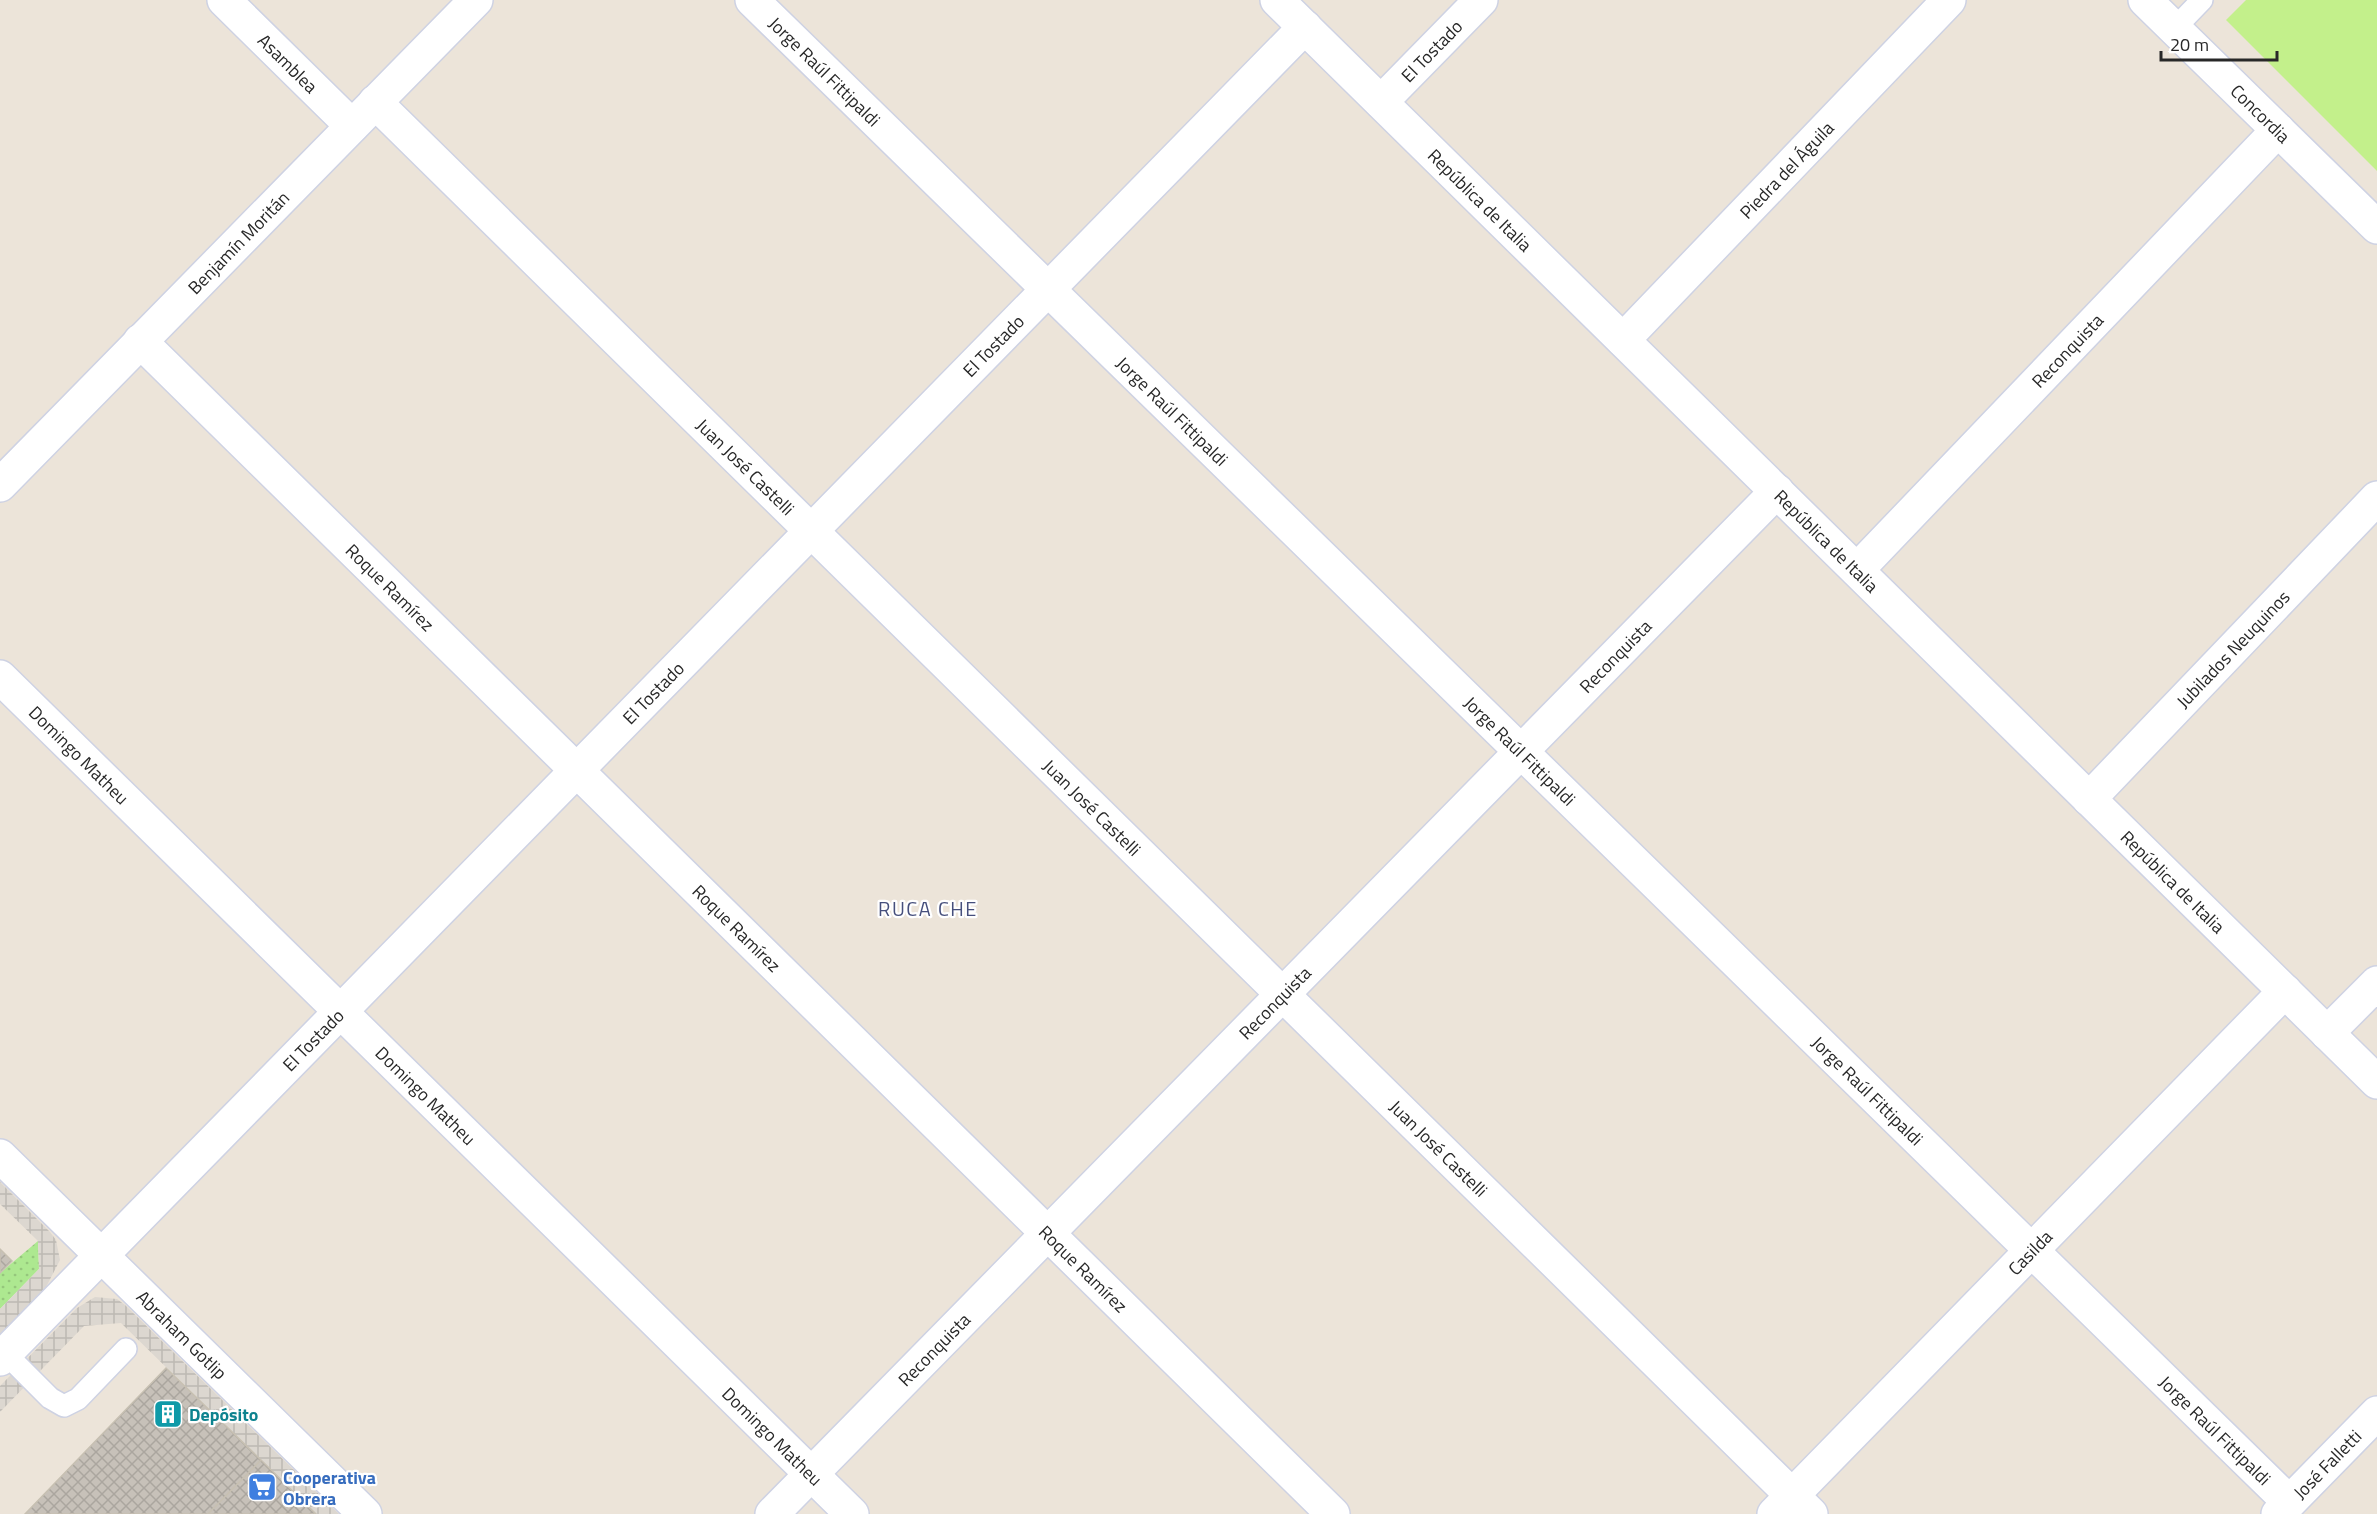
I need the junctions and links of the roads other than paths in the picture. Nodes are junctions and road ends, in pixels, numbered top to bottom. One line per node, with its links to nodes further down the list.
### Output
1 (224, 0): 13 (street, Asamblea)
2 (476, 0): 11 (street, Benjamín Moritán)
3 (752, 0): 16 (street, Jorge Raúl Fittipaldi)
4 (1277, 0): 9 (street, República de Italia)
5 (1481, 0): 12 (street, El Tostado)
6 (1949, 0): 17 (street, Piedra del Águila)
7 (2145, 0): 10 (street, Concordia)
8 (2202, 0): 10 (lane)
9 (1305, 27): 12 (street, República de Italia); 16 (street, El Tostado)
10 (2174, 29): 14 (street, Concordia)
11 (375, 102): 13 (street, Benjamín Moritán); 22 (street, Juan José Castelli)
12 (1382, 102): 17 (street, República de Italia)
13 (352, 126): 18 (street, Benjamín Moritán)
14 (2278, 130): 15 (street, Concordia); 23 (street, Reconquista)
15 (2377, 227)
16 (1048, 290): 22 (street, El Tostado); 25 (street, Jorge Raúl Fittipaldi)
17 (1623, 340): 20 (street, República de Italia)
18 (140, 342): 19 (street, Benjamín Moritán); 26 (street, Roque Ramírez)
19 (0, 485)
20 (1777, 491): 23 (street, República de Italia); 25 (street, Reconquista)
21 (2377, 498): 27 (street, Jubilados Neuquinos)
22 (811, 531): 26 (street, El Tostado); 30 (street, Juan José Castelli)
23 (1857, 570): 27 (street, República de Italia)
24 (0, 677): 31 (street, Domingo Matheu)
25 (1521, 752): 30 (street, Reconquista); 36 (street, Jorge Raúl Fittipaldi)
26 (576, 771): 31 (street, El Tostado); 35 (street, Roque Ramírez)
27 (2089, 799): 29 (street, República de Italia)
28 (2377, 983): 32 (street)
29 (2285, 991): 32 (street, República de Italia); 36 (street, Casilda)
30 (1283, 995): 35 (street, Reconquista); 42 (street, Juan José Castelli)
31 (340, 1012): 37 (street, El Tostado); 41 (street, Domingo Matheu)
32 (2327, 1033): 33 (street, República de Italia)
33 (2377, 1082)
34 (0, 1156): 37 (street, Abraham Gotlip)
35 (1048, 1234): 41 (street, Reconquista); 47 (street, Roque Ramírez)
36 (2031, 1251): 42 (street, Casilda); 43 (street, Jorge Raúl Fittipaldi)
37 (101, 1255): 39 (street, El Tostado); 44 (street, Abraham Gotlip)
38 (126, 1349): 39 (lane)
39 (3, 1356)
40 (2377, 1413): 43 (street, José Falletti)
41 (811, 1474): 45 (street, Reconquista); 46 (street, Domingo Matheu)
42 (1792, 1508)
43 (2283, 1508)
44 (365, 1514)
45 (772, 1514)
46 (852, 1514)
47 (1333, 1514)

